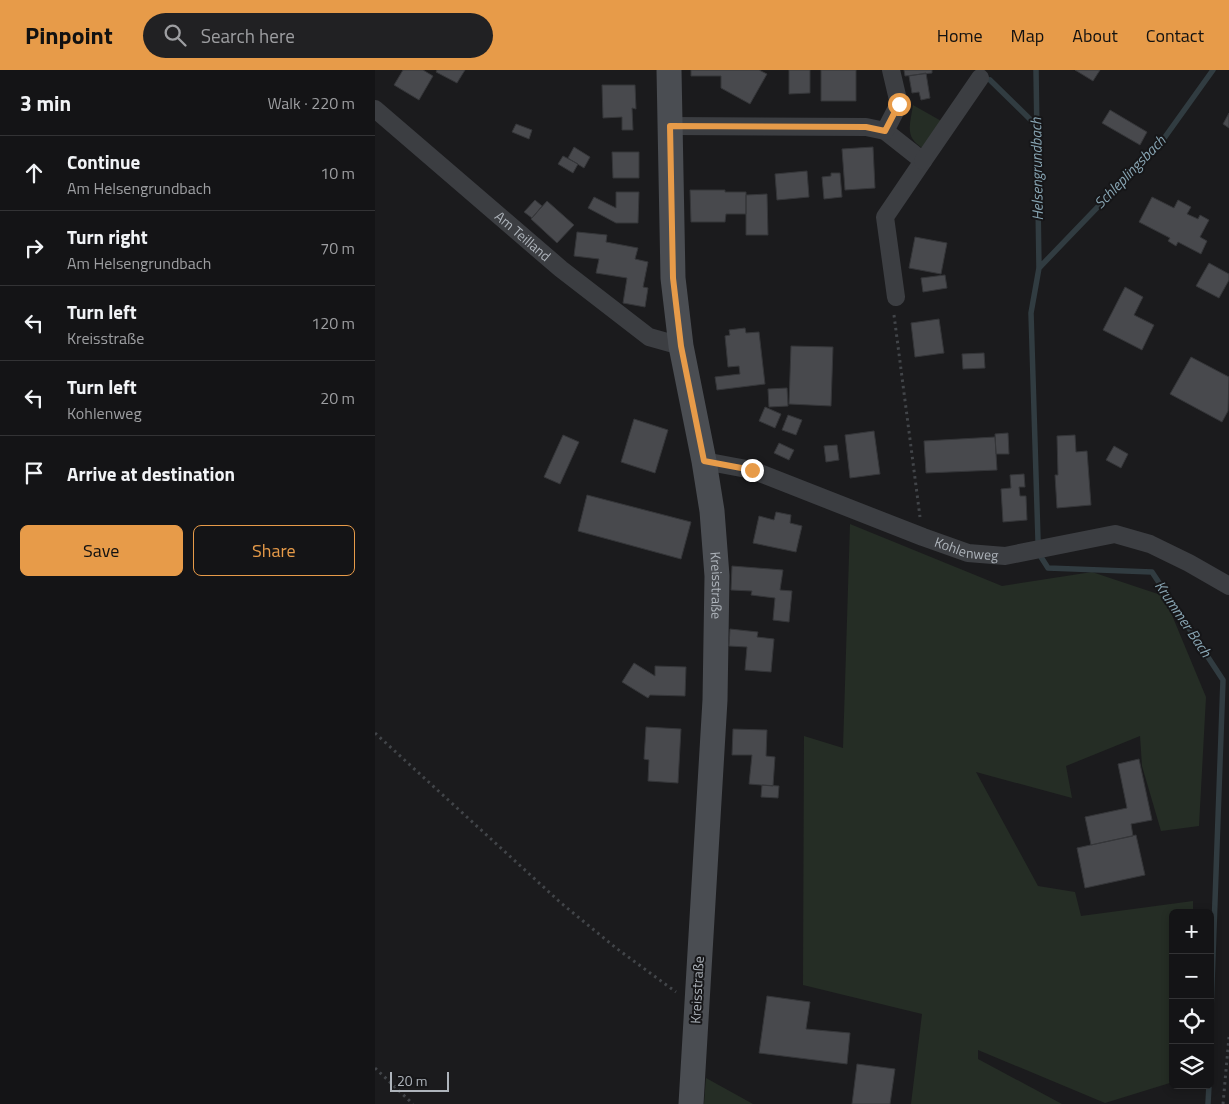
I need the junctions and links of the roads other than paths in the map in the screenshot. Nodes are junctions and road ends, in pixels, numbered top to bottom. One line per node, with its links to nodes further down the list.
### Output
1 (669, 70): 5 (street, Kreisstraße)
2 (891, 70): 6 (street)
3 (980, 78): 7 (street)
4 (375, 110): 9 (street, Am Teilland)
5 (670, 126): 6 (street); 9 (street, Kreisstraße)
6 (885, 131): 7 (street)
7 (923, 161): 8 (street)
8 (895, 297)
9 (681, 346): 10 (street, Kreisstraße)
10 (704, 461): 11 (street, Kohlenweg); 12 (street, Kreisstraße)
11 (1229, 586)
12 (691, 1104)

